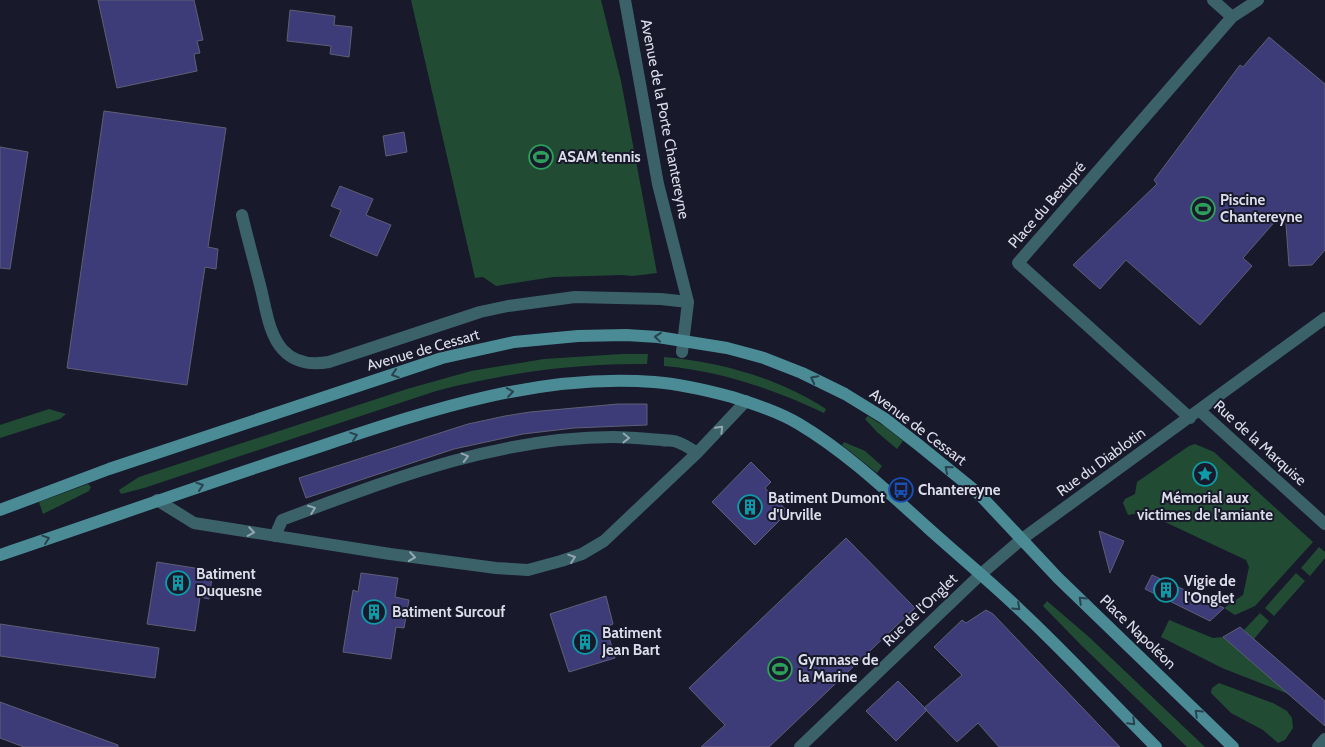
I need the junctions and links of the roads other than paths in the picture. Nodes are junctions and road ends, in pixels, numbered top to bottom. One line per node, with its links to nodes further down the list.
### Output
1 (626, 0): 6 (street, Avenue de la Porte Chantereyne)
2 (1213, 0): 4 (street)
3 (1258, 0): 4 (street)
4 (1232, 17): 10 (street, Place du Beaupré)
5 (242, 215): 6 (street)
6 (688, 302): 8 (street, Avenue de la Porte Chantereyne)
7 (1325, 318): 10 (street, Rue de la Marquise)
8 (683, 346): 13 (main road, Avenue de Cessart, one-way to 13); 16 (main road, Avenue de Cessart, one-way to 8)
9 (746, 402): 11 (street, one-way to 9); 12 (main road, one-way to 9); 18 (main road)
10 (1195, 414): 14 (street, Rue de la Marquise); 16 (street, Rue du Diablotin)
11 (697, 453): 15 (street, one-way to 11); 15 (street, one-way to 11)
12 (157, 500): 15 (street, one-way to 15); 17 (main road, one-way to 12)
13 (0, 510)
14 (1325, 524)
15 (275, 536)
16 (1022, 539): 18 (street, Rue de l'Onglet); 22 (main road, Place Napoléon, one-way to 16)
17 (0, 555)
18 (981, 574): 20 (street, Rue de l'Onglet); 21 (main road, one-way to 21)
19 (1325, 739): 23 (street)
20 (800, 747)
21 (1156, 747)
22 (1234, 747)
23 (1318, 747)

